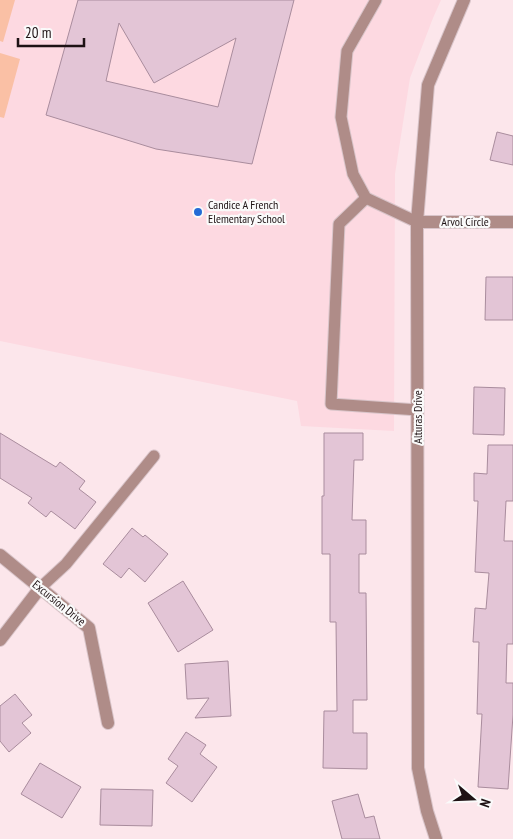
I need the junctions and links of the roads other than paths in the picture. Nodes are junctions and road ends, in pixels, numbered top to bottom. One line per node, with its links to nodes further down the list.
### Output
1 (376, 0): 3 (lane)
2 (464, 0): 4 (street, Alturas Drive)
3 (366, 198): 4 (lane); 6 (lane)
4 (417, 222): 5 (street, Arvol Circle); 6 (street, Alturas Drive)
5 (513, 222)
6 (418, 410): 12 (street, Alturas Drive)
7 (154, 456): 9 (lane)
8 (0, 555): 9 (street, Excursion Drive)
9 (40, 588): 10 (street); 11 (street, Excursion Drive)
10 (0, 640)
11 (108, 723)
12 (436, 839)

